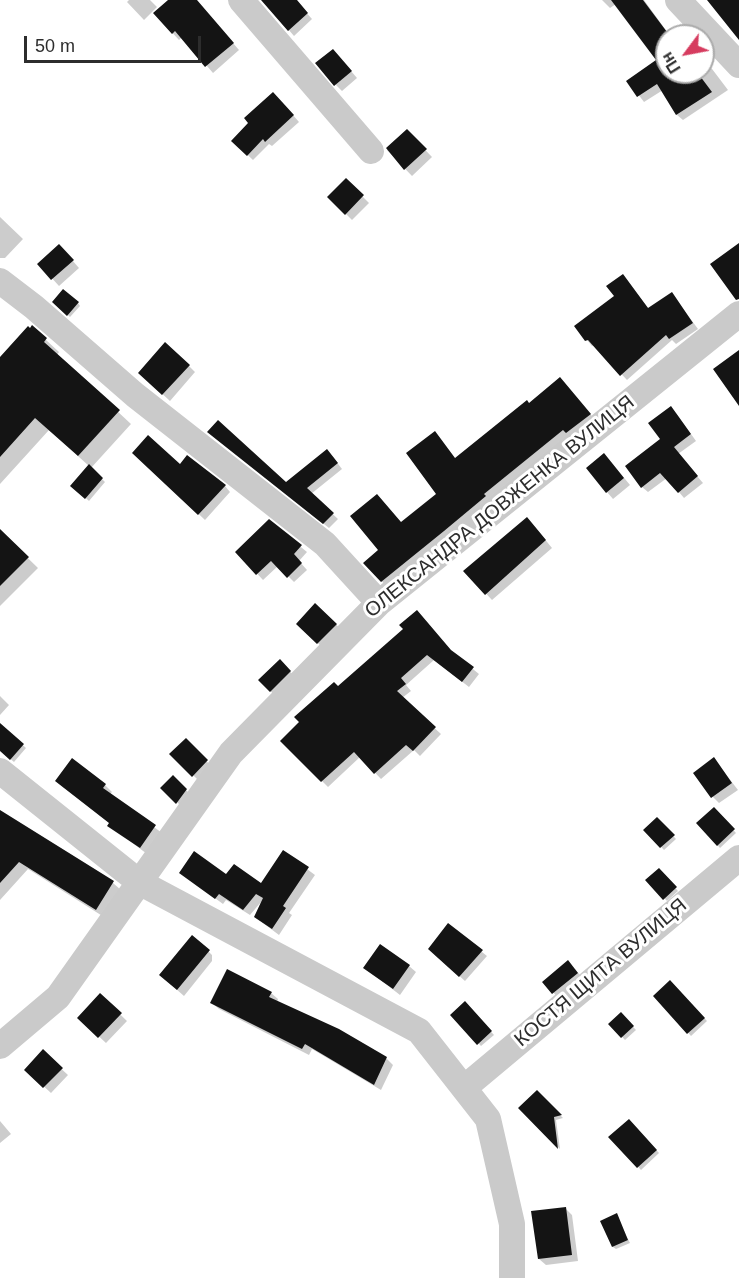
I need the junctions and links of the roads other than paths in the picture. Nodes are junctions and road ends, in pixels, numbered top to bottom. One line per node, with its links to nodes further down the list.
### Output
1 (241, 0): 4 (street)
2 (678, 0): 3 (street)
3 (739, 65)
4 (371, 151)
5 (0, 281): 7 (street)
6 (739, 314): 7 (street, ОЛЕКСАНДРА ДОВЖЕНКА ВУЛИЦЯ)
7 (379, 603): 10 (street, ОЛЕКСАНДРА ДОВЖЕНКА ВУЛИЦЯ)
8 (0, 771): 10 (street)
9 (739, 858): 12 (street, КОСТЯ ЩИТА ВУЛИЦЯ)
10 (139, 882): 11 (street, ОЛЕКСАНДРА ДОВЖЕНКА ВУЛИЦЯ); 12 (street)
11 (0, 1046)
12 (464, 1088): 13 (street)
13 (512, 1278)

